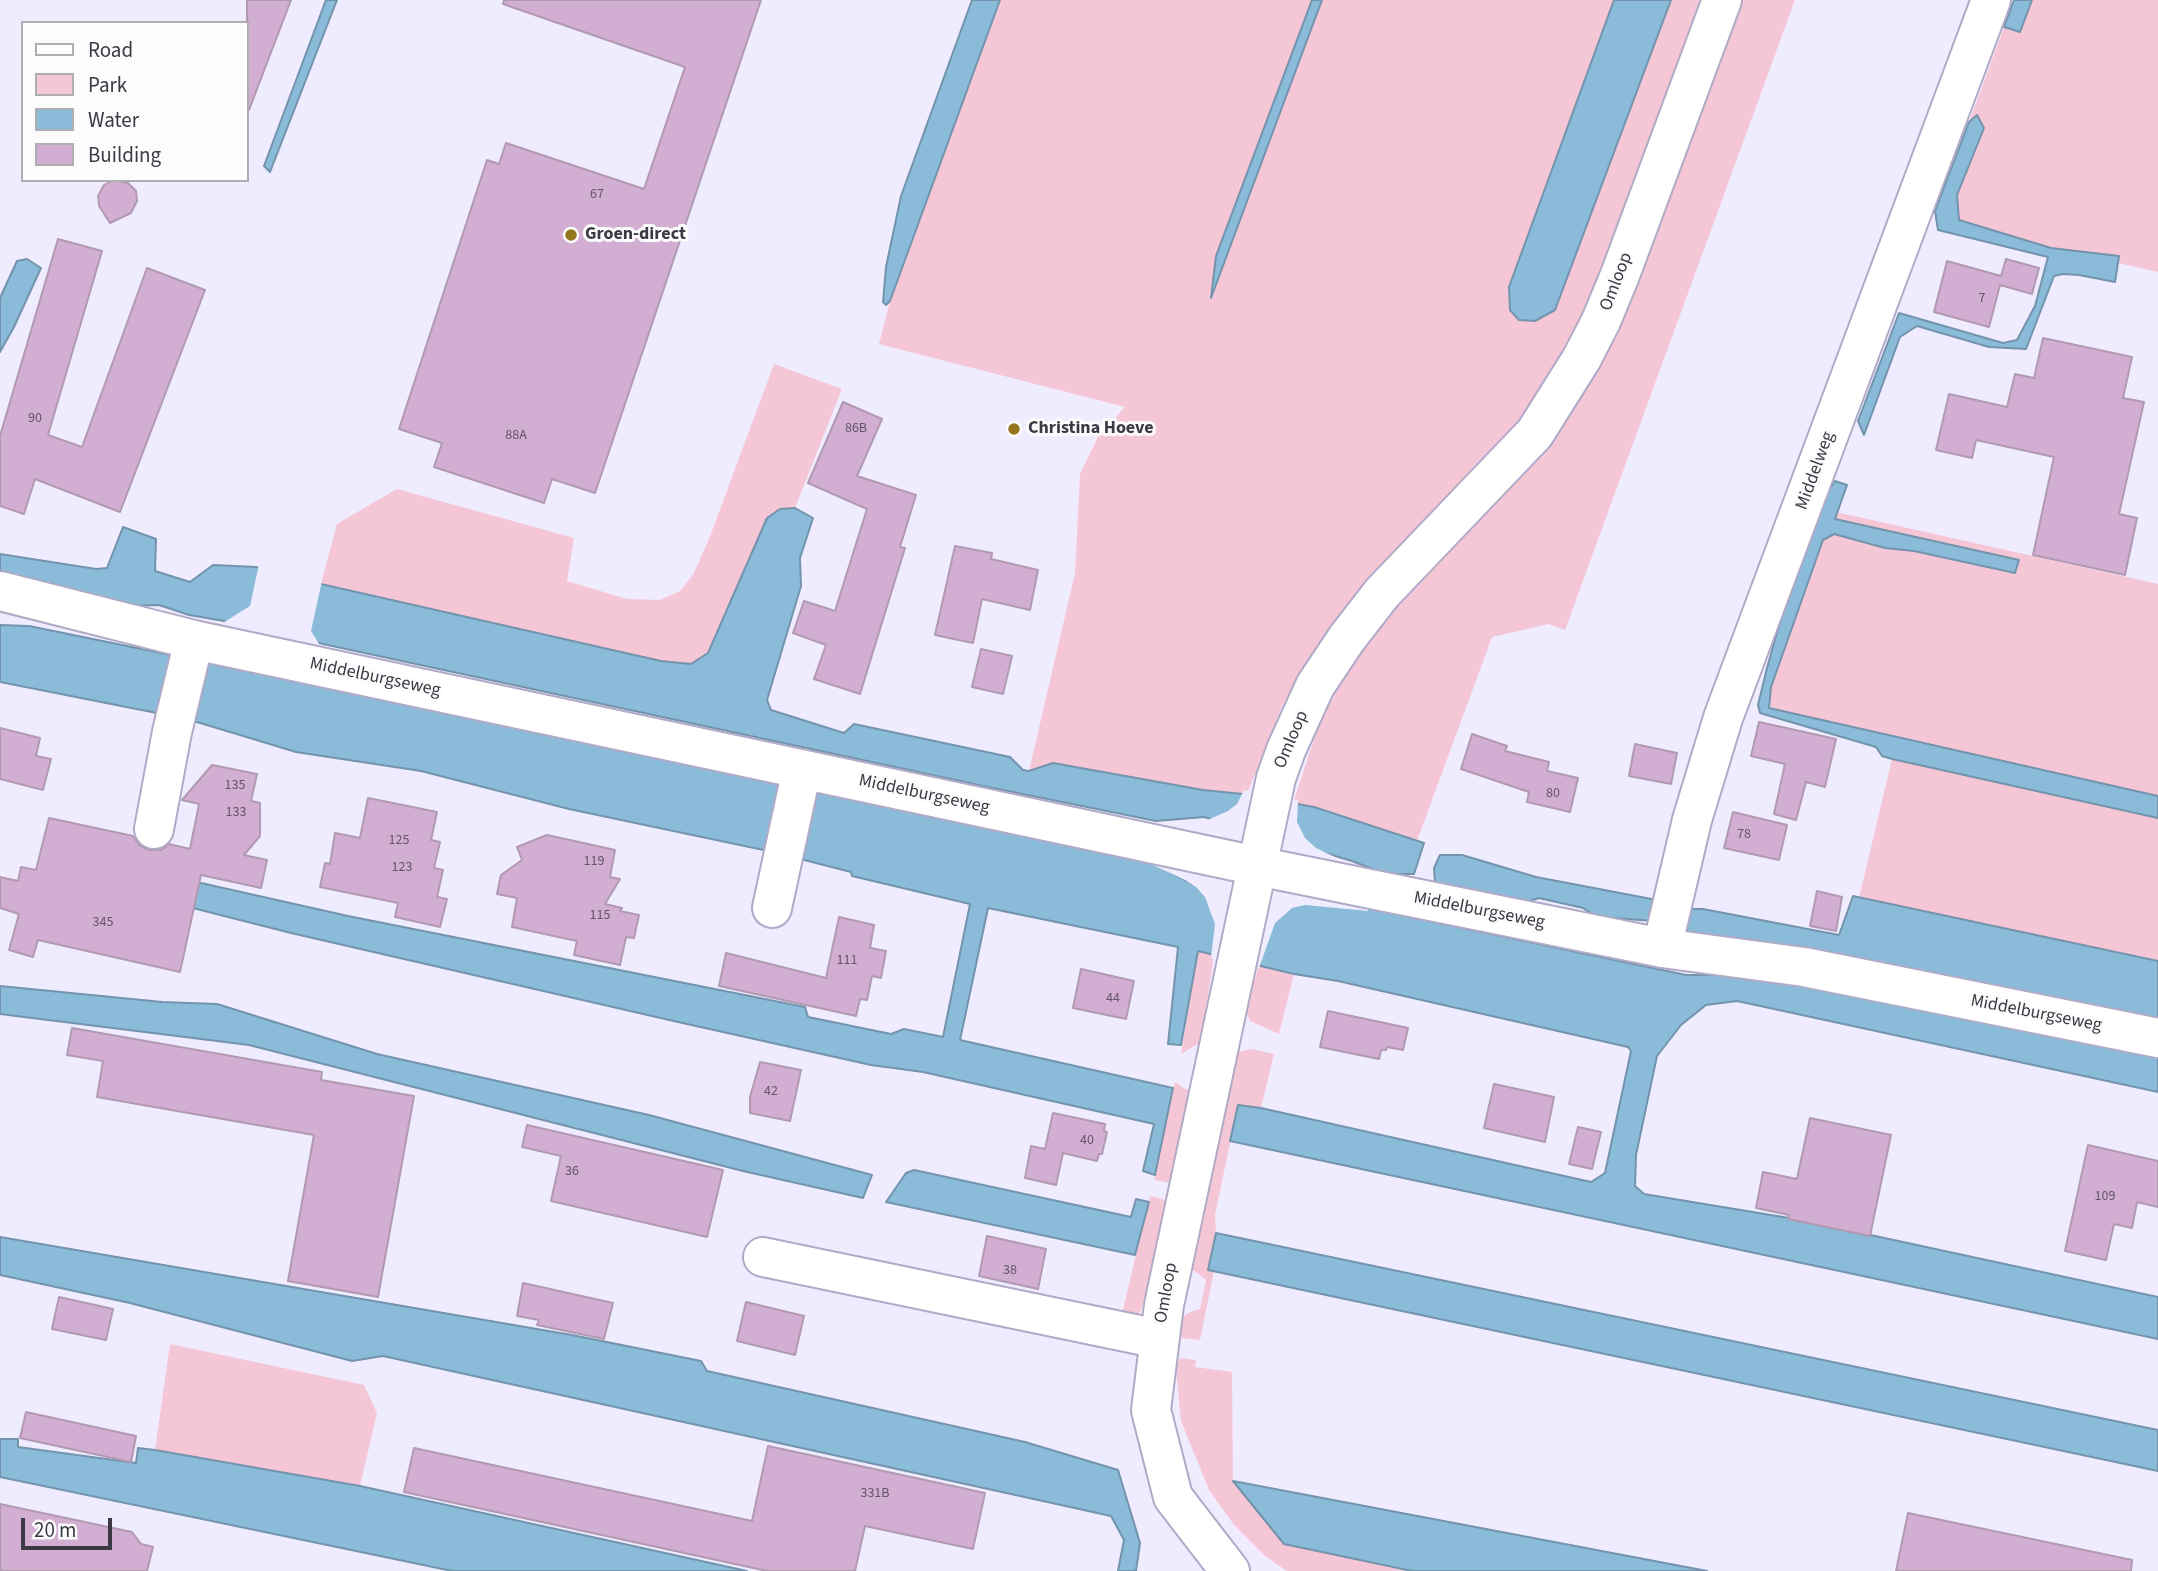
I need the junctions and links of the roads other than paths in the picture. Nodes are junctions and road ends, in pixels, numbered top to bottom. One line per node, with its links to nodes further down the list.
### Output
1 (1722, 0): 7 (street, Omloop)
2 (1991, 0): 9 (street, Middelweg)
3 (0, 591): 4 (street, Middelburgseweg)
4 (192, 648): 5 (street, Middelburgseweg); 6 (street)
5 (802, 769): 7 (street, Middelburgseweg); 8 (street)
6 (154, 829)
7 (1257, 865): 9 (street, Middelburgseweg); 12 (street, Omloop)
8 (772, 908)
9 (1662, 948): 10 (street, Middelburgseweg)
10 (2158, 1038)
11 (763, 1257): 12 (street)
12 (1159, 1339): 13 (street, Omloop)
13 (1230, 1571)

